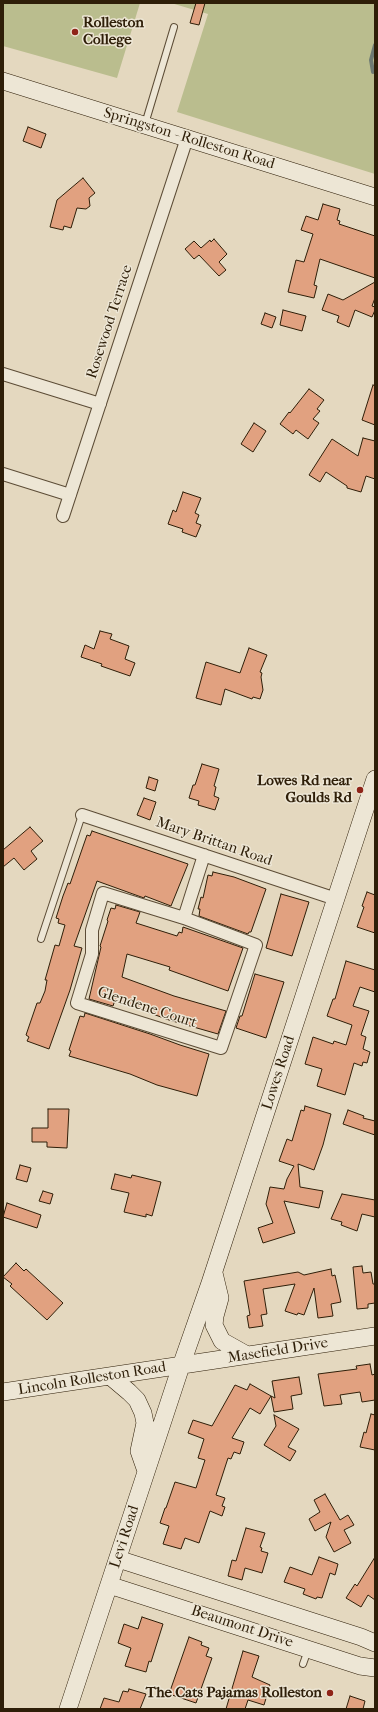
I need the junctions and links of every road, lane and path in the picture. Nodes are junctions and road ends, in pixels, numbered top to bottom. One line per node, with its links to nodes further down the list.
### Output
1 (174, 27): 3 (lane)
2 (3, 81): 3 (main road, Springston - Rolleston Road)
3 (145, 125): 4 (main road, Springston - Rolleston Road)
4 (187, 138): 5 (main road, Springston - Rolleston Road); 7 (street, Rosewood Terrace)
5 (375, 197)
6 (3, 374): 7 (street)
7 (100, 404): 9 (street, Rosewood Terrace)
8 (3, 474): 9 (street)
9 (70, 495): 10 (street, Rosewood Terrace)
10 (63, 516)
11 (375, 779): 14 (main road, Lowes Road)
12 (82, 814): 13 (street, Mary Brittan Road); 16 (lane)
13 (204, 855): 14 (street, Mary Brittan Road); 15 (street)
14 (336, 899): 17 (main road, Lowes Road)
15 (184, 918): 15 (street, Glendene Court)
16 (41, 939)
17 (214, 1272): 19 (main road); 20 (main road, Lowes Road)
18 (375, 1336): 19 (main road, Masefield Drive)
19 (247, 1356): 20 (main road, Masefield Drive)
20 (181, 1366): 21 (main road, Lincoln Rolleston Road); 23 (main road, Levi Road)
21 (110, 1376): 22 (main road, Lincoln Rolleston Road); 23 (main road)
22 (3, 1392)
23 (146, 1472): 24 (main road, Levi Road)
24 (118, 1559): 25 (main road, Levi Road); 26 (main road, Beaumont Drive)
25 (109, 1585): 27 (main road, Beaumont Drive); 30 (main road, Levi Road)
26 (270, 1608): 27 (main road); 28 (main road, Beaumont Drive)
27 (261, 1633): 29 (main road, Beaumont Drive)
28 (375, 1643)
29 (375, 1668)
30 (68, 1709)

